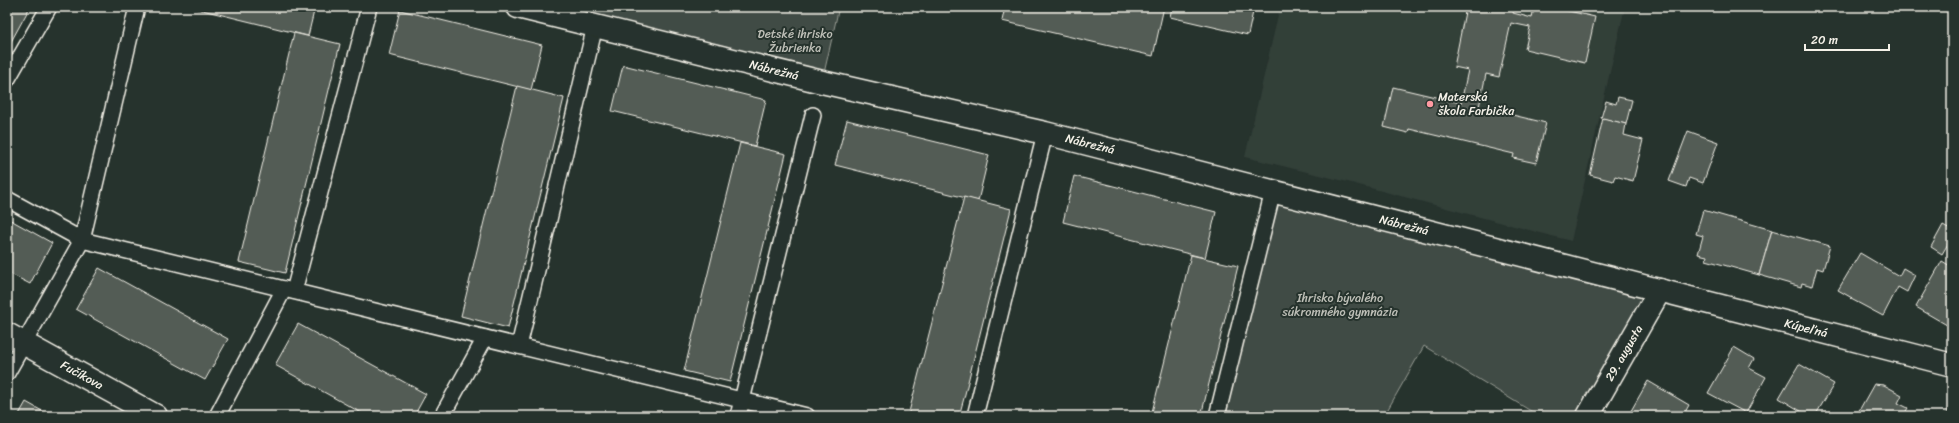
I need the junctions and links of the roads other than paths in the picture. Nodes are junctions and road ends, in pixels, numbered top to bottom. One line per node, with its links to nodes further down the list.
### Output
1 (49, 7): 6 (lane)
2 (137, 7): 11 (lane)
3 (369, 7): 12 (lane)
4 (518, 7): 5 (street, Nábrežná)
5 (595, 26): 8 (street, Nábrežná); 16 (lane)
6 (7, 80)
7 (813, 115): 19 (lane)
8 (1045, 133): 9 (street, Nábrežná); 25 (lane)
9 (1273, 191): 13 (street, Nábrežná); 26 (lane)
10 (7, 199): 11 (lane)
11 (82, 240): 12 (lane); 15 (lane)
12 (289, 290): 14 (lane); 21 (lane)
13 (1660, 290): 17 (street, Kúpeľná); 27 (street, 29. augusta)
14 (484, 338): 16 (lane); 22 (lane)
15 (16, 339): 18 (lane); 20 (street, Fučíkova)
16 (518, 346): 19 (lane)
17 (1952, 365)
18 (7, 373)
19 (741, 400): 23 (lane); 24 (lane)
20 (156, 416)
21 (217, 416)
22 (442, 416)
23 (738, 416)
24 (807, 416)
25 (975, 416)
26 (1217, 416)
27 (1588, 416)

